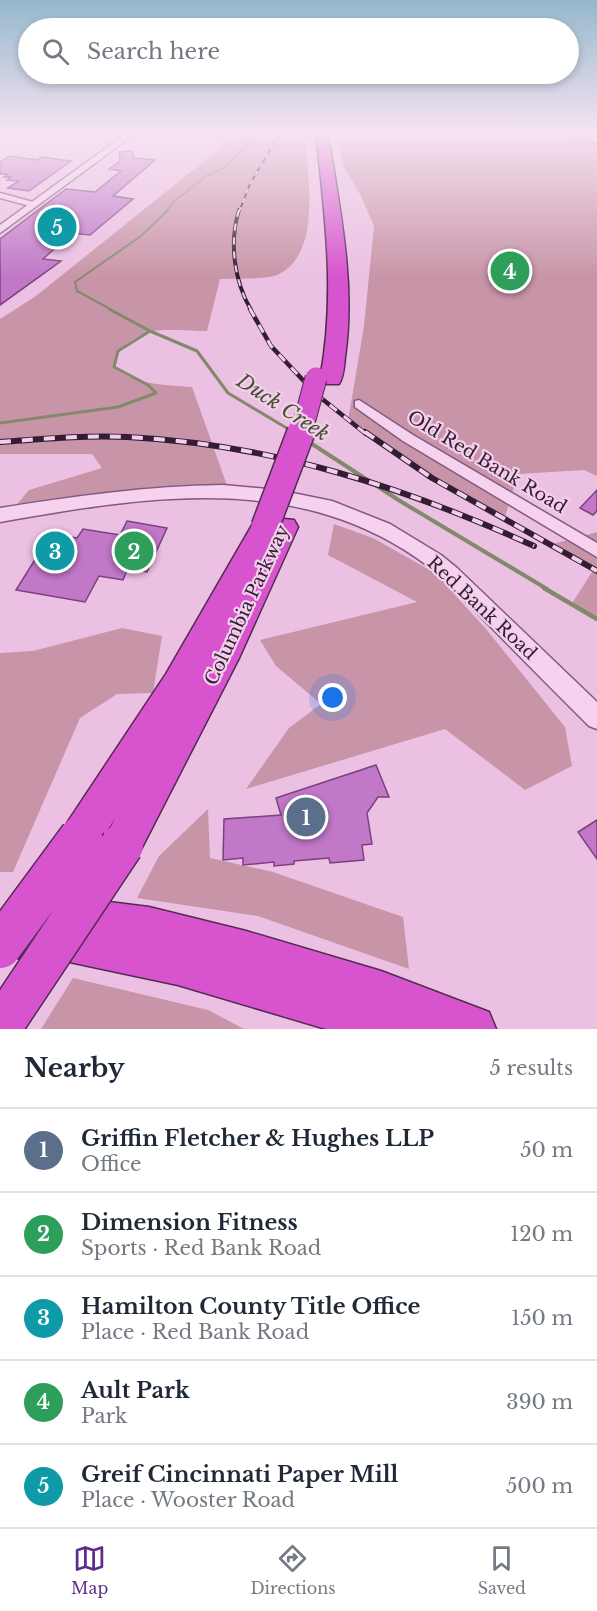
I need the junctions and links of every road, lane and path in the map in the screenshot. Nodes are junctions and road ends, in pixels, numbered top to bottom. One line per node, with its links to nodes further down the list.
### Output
1 (67, 181): 5 (street)
2 (316, 181): 7 (highway, Columbia Parkway)
3 (328, 181): 7 (highway, Columbia Parkway)
4 (0, 195): 5 (street)
5 (34, 205): 6 (street)
6 (0, 230)
7 (323, 378): 10 (highway, Columbia Parkway)
8 (359, 404): 11 (street, Old Red Bank Road)
9 (0, 516): 12 (street, Red Bank Road)
10 (275, 527): 15 (highway, Columbia Parkway, bridge); 16 (highway, Columbia Parkway, bridge)
11 (597, 551)
12 (597, 718)
13 (0, 912): 18 (highway)
14 (0, 933): 17 (highway)
15 (0, 947)
16 (2, 1025)
17 (393, 1029)
18 (472, 1029)

